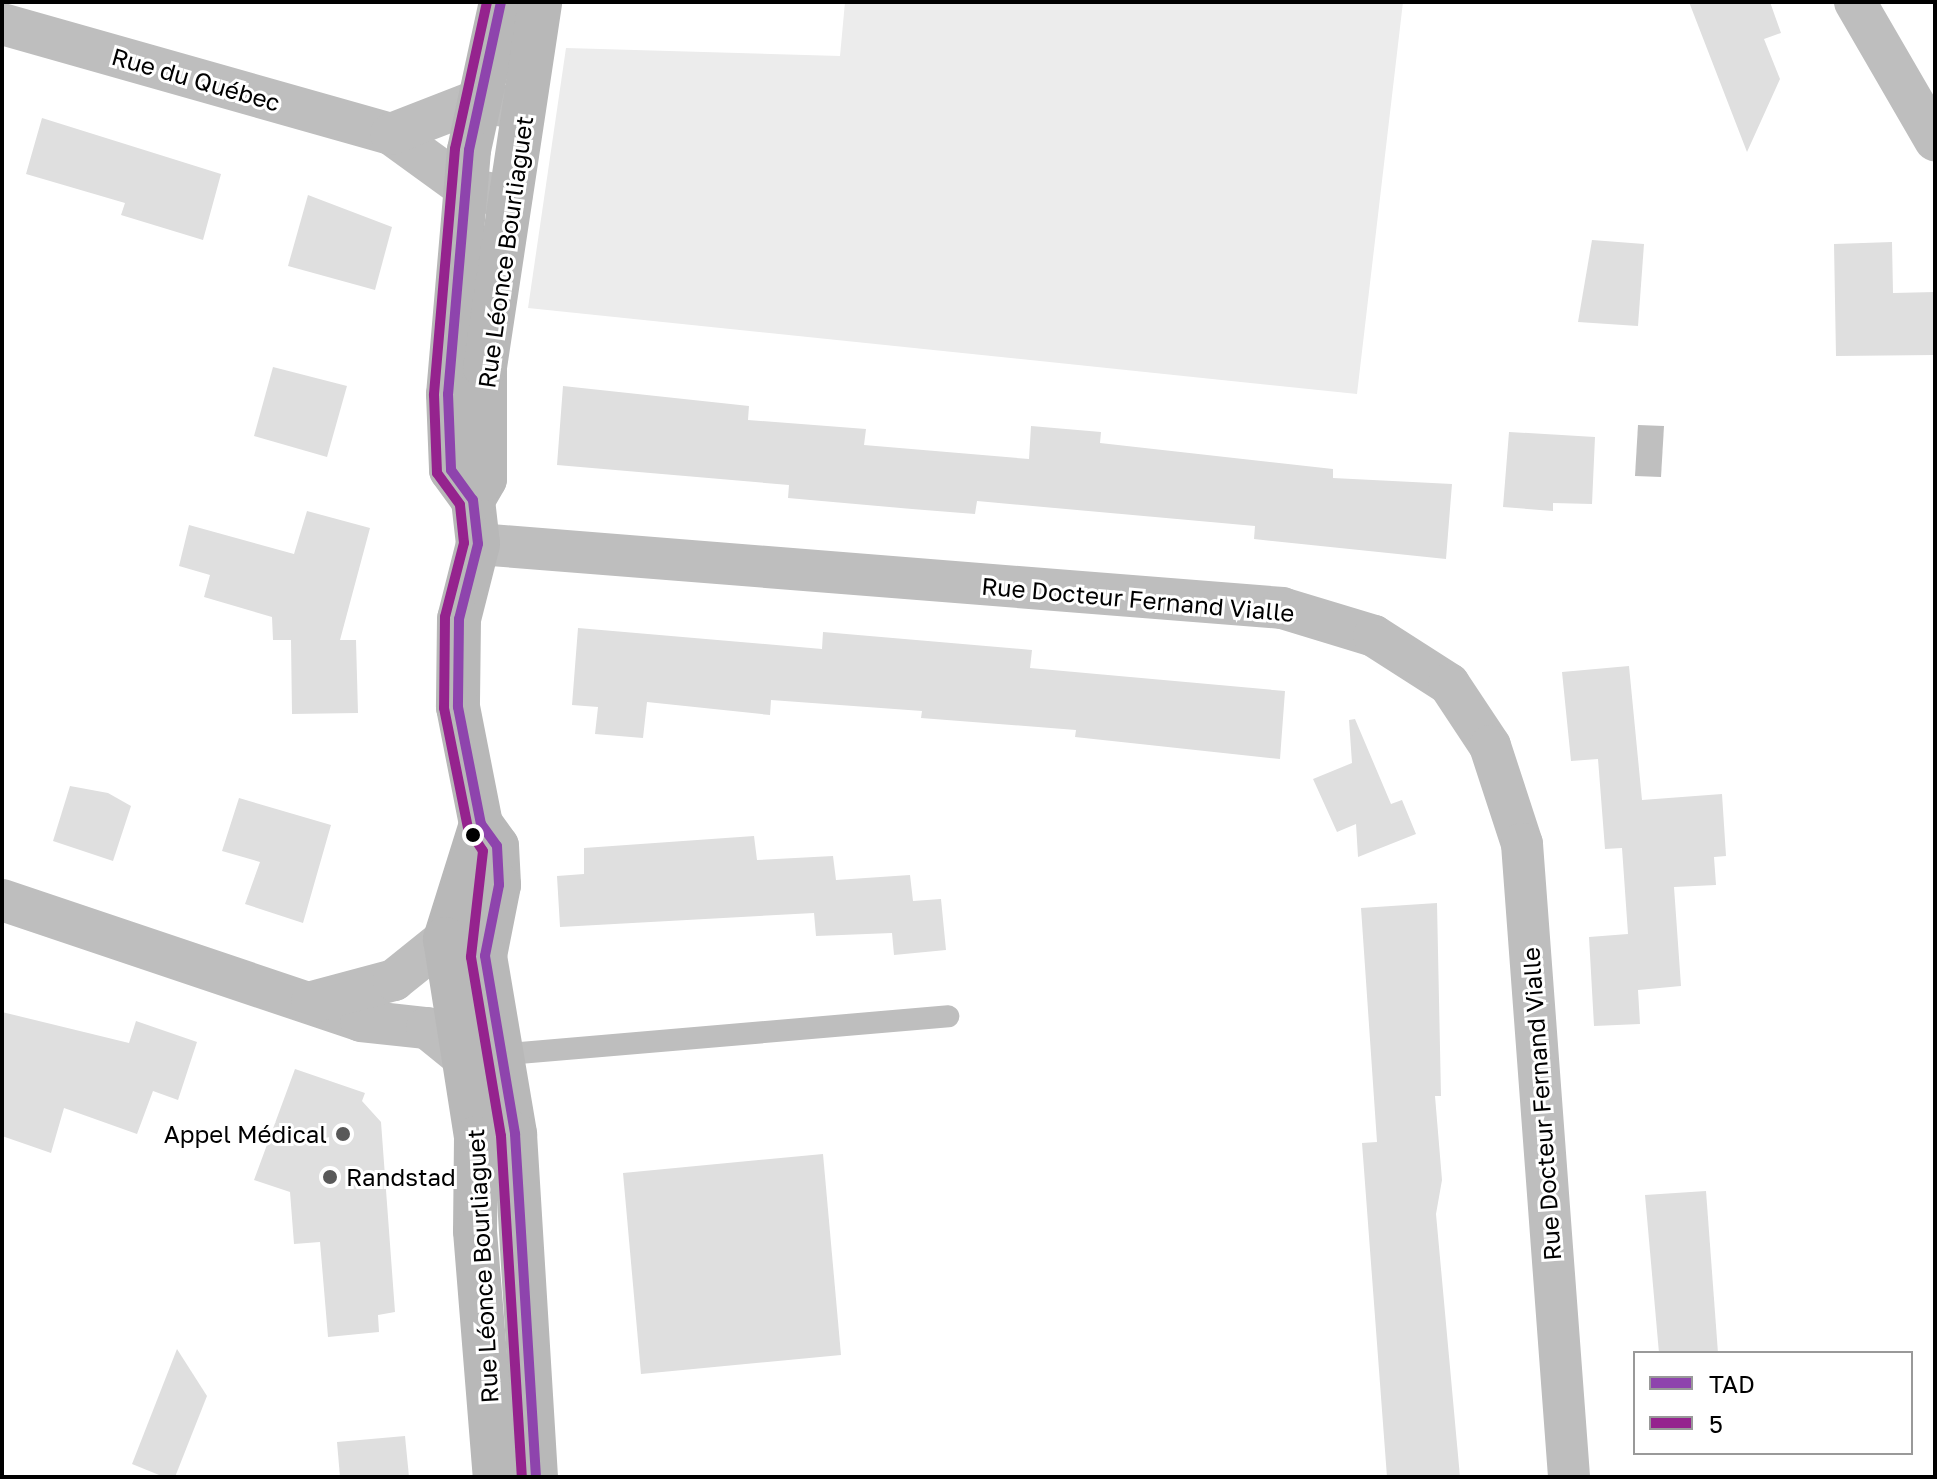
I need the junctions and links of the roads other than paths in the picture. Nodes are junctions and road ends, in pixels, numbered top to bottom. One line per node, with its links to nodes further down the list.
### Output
1 (501, 2): 5 (main road, Rue Léonce Bourliaguet)
2 (540, 2): 6 (main road, Rue Léonce Bourliaguet)
3 (1855, 2): 8 (street)
4 (2, 24): 7 (street, Rue du Québec)
5 (476, 101): 6 (street); 7 (street); 9 (main road, Rue Léonce Bourliaguet)
6 (525, 109): 10 (main road, Rue Léonce Bourliaguet)
7 (391, 134): 9 (street, Rue du Québec)
8 (1935, 140)
9 (467, 189): 10 (street, Rue du Québec); 11 (main road, Rue Léonce Bourliaguet)
10 (511, 197): 11 (main road, Rue Léonce Bourliaguet)
11 (473, 500): 12 (main road, Rue Léonce Bourliaguet)
12 (478, 544): 13 (main road, Rue Léonce Bourliaguet); 22 (street, Rue Docteur Fernand Vialle)
13 (481, 824): 15 (main road, Rue Léonce Bourliaguet); 18 (main road, Rue Léonce Bourliaguet)
14 (2, 900): 16 (street)
15 (445, 939): 16 (street); 18 (main road, Rue Léonce Bourliaguet)
16 (312, 1002): 18 (street)
17 (948, 1016): 18 (lane)
18 (485, 1056): 19 (main road, Rue Léonce Bourliaguet)
19 (498, 1257): 20 (main road, Rue Léonce Bourliaguet); 21 (main road, Rue Léonce Bourliaguet)
20 (495, 1477)
21 (536, 1477)
22 (1569, 1477)

